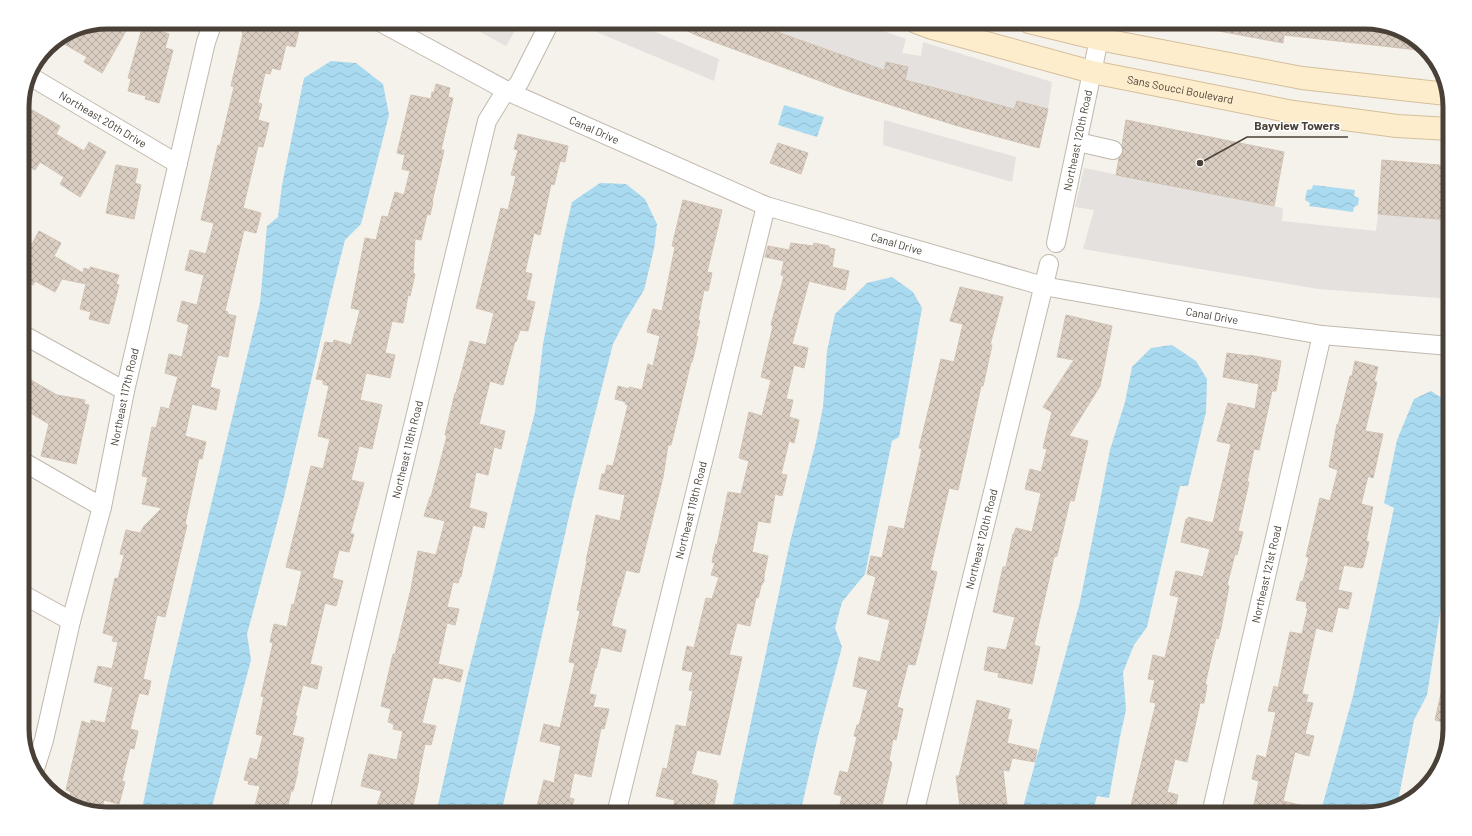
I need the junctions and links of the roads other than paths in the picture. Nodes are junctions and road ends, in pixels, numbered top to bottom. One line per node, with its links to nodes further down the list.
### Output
1 (211, 29): 14 (street, Northeast 117th Road)
2 (393, 29): 9 (street, Canal Drive)
3 (546, 29): 9 (street, Northeast 118th Road)
4 (945, 29): 7 (street, Sans Soucci Boulevard)
5 (1060, 29): 6 (street)
6 (1099, 38): 7 (street, Northeast 120th Road); 10 (street)
7 (1092, 72): 11 (street, Sans Soucci Boulevard); 12 (street, Northeast 120th Road)
8 (34, 79): 14 (street, Northeast 20th Drive)
9 (509, 91): 15 (street, Canal Drive); 28 (street, Northeast 118th Road)
10 (1442, 93)
11 (1443, 129)
12 (1078, 142): 13 (street); 16 (street, Northeast 120th Road)
13 (1113, 150)
14 (178, 164): 22 (street, Northeast 117th Road)
15 (766, 206): 18 (street, Canal Drive); 29 (street, Northeast 119th Road)
16 (1056, 243)
17 (1049, 264): 18 (street, Northeast 120th Road)
18 (1043, 286): 19 (street, Canal Drive); 30 (street, Northeast 120th Road)
19 (1322, 335): 21 (street, Canal Drive); 31 (street, Northeast 121st Road)
20 (29, 338): 22 (street)
21 (1443, 345)
22 (125, 391): 24 (street, Northeast 117th Road)
23 (29, 465): 24 (street)
24 (102, 508): 26 (street, Northeast 117th Road)
25 (29, 598): 26 (street)
26 (71, 621): 27 (street, Northeast 117th Road)
27 (37, 763)
28 (321, 807)
29 (618, 807)
30 (916, 807)
31 (1213, 807)

